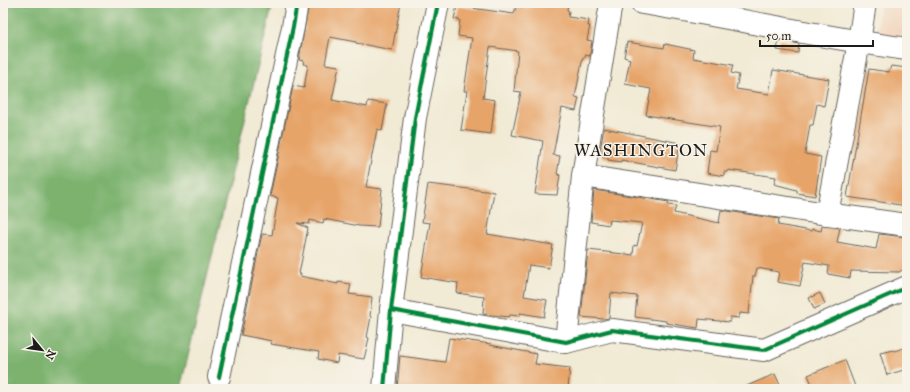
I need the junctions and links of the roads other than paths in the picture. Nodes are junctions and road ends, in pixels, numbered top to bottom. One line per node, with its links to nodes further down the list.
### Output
1 (297, 3): 15 (street)
2 (438, 3): 13 (street)
3 (611, 3): 9 (street)
4 (642, 3): 6 (street)
5 (865, 3): 7 (street)
6 (698, 7): 7 (street)
7 (859, 42): 8 (street); 10 (street)
8 (907, 49)
9 (583, 176): 10 (street); 14 (street)
10 (827, 214): 11 (street)
11 (907, 224)
12 (907, 287): 14 (street)
13 (391, 310): 14 (street); 16 (street)
14 (566, 342)
15 (219, 376)
16 (384, 389)

